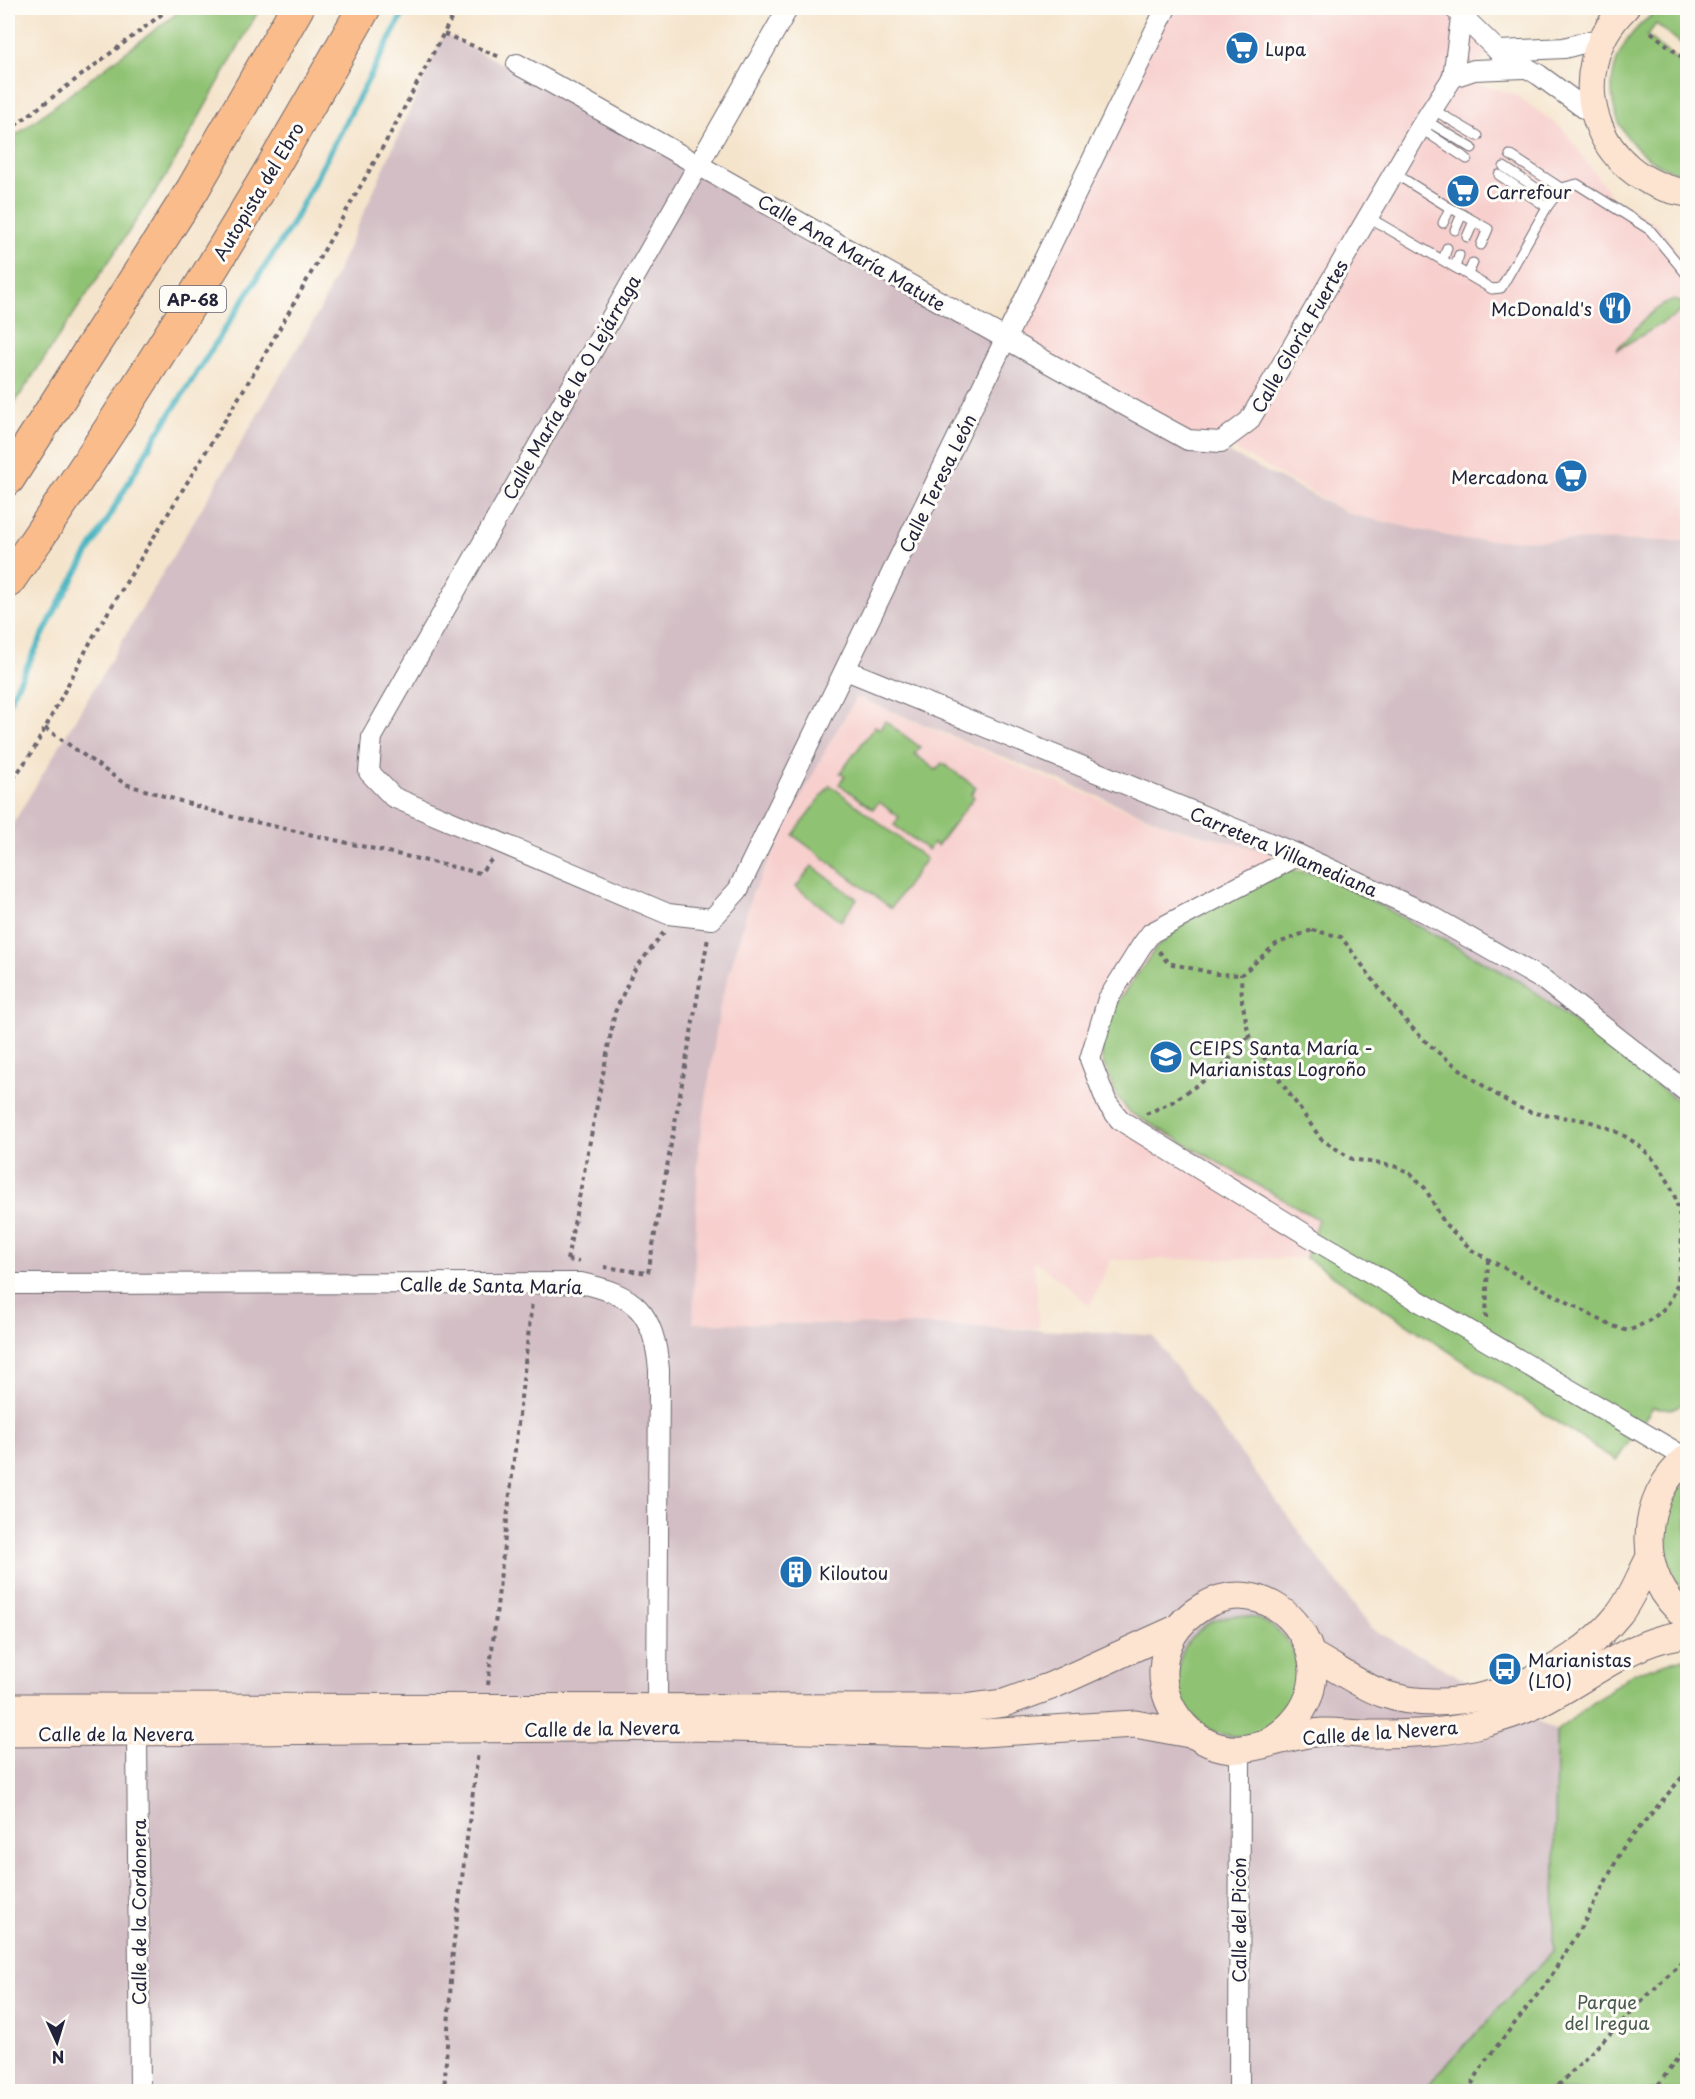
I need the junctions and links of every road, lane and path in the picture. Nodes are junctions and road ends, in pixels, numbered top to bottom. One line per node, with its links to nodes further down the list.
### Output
1 (170, 8): 19 (path)
2 (297, 8): 48 (highway, AP-68)
3 (364, 8): 49 (highway, Autopista del Ebro / AP-68)
4 (457, 8): 10 (path)
5 (788, 8): 24 (street, Calle María de la O Lejárraga)
6 (1166, 8): 47 (street, Calle Teresa León)
7 (1625, 8): 11 (main road)
8 (1458, 13): 12 (street); 16 (street)
9 (1650, 32): 13 (path)
10 (444, 34): 14 (path); 51 (path)
11 (1602, 38): 12 (street); 17 (main road)
12 (1498, 51): 15 (street)
13 (1688, 62)
14 (517, 64): 24 (street, Calle Ana María Matute)
15 (1524, 68): 16 (street); 17 (street)
16 (1454, 77): 18 (street, Calle Gloria Fuertes)
17 (1595, 116): 28 (main road)
18 (1426, 119): 20 (lane); 21 (lane); 23 (lane); 26 (street, Calle Gloria Fuertes)
19 (8, 131)
20 (1479, 136)
21 (1472, 148)
22 (1510, 155): 27 (lane)
23 (1467, 159)
24 (699, 163): 47 (street, Calle Ana María Matute); 53 (street, Calle María de la O Lejárraga)
25 (1501, 171): 29 (lane)
26 (1394, 173): 30 (lane); 32 (street, Calle Gloria Fuertes)
27 (1561, 188): 29 (lane); 46 (lane)
28 (1683, 197)
29 (1550, 203): 45 (lane)
30 (1450, 207): 31 (lane); 34 (lane)
31 (1462, 214): 33 (lane); 35 (lane)
32 (1368, 217): 40 (lane); 47 (street, Calle Gloria Fuertes)
33 (1474, 221): 36 (lane); 38 (lane)
34 (1443, 223)
35 (1455, 230)
36 (1467, 237)
37 (1435, 242): 40 (lane)
38 (1481, 245)
39 (1447, 248): 42 (lane)
40 (1431, 253): 42 (lane)
41 (1459, 255): 44 (lane)
42 (1443, 260): 44 (lane)
43 (1473, 263): 45 (lane)
44 (1455, 267): 45 (lane)
45 (1467, 274)
46 (1688, 276)
47 (1005, 341): 50 (street, Calle Teresa León)
48 (8, 479)
49 (8, 581)
50 (846, 670): 54 (street, Carretera Villamediana); 56 (street, Calle Teresa León)
51 (45, 728): 52 (path); 53 (path)
52 (8, 786)
53 (505, 845): 55 (street)
54 (1299, 855): 57 (street); 60 (street, Carretera Villamediana)
55 (677, 915): 56 (street); 63 (path)
56 (712, 919): 65 (path)
57 (1151, 933): 58 (path); 61 (street)
58 (1241, 975): 59 (path); 62 (path)
59 (1249, 1036): 61 (path); 62 (path)
60 (1688, 1093)
61 (1132, 1128): 69 (street)
62 (1488, 1259): 69 (path)
63 (568, 1260): 64 (path); 67 (path)
64 (588, 1264)
65 (598, 1266)
66 (534, 1283): 67 (street, Calle de Santa María); 68 (street, Calle de Santa María); 78 (path)
67 (563, 1283): 76 (street, Calle de Santa María)
68 (8, 1284)
69 (1486, 1341): 70 (street)
70 (1687, 1457): 71 (main road)
71 (1650, 1557): 72 (main road); 75 (main road, Calle de la Nevera)
72 (1688, 1618)
73 (1176, 1629): 75 (main road); 76 (main road, Calle de la Nevera); 81 (main road)
74 (1688, 1633): 82 (main road, Calle de la Nevera)
75 (1312, 1655): 82 (main road)
76 (657, 1706): 78 (main road, Calle de la Nevera)
77 (8, 1707): 78 (main road, Calle de la Nevera)
78 (483, 1718): 80 (main road, Calle de la Nevera); 81 (main road, Calle de la Nevera); 88 (path)
79 (8, 1733): 80 (main road, Calle de la Nevera)
80 (137, 1733): 87 (street, Calle de la Cordonera)
81 (1195, 1736): 83 (main road)
82 (1268, 1742): 83 (main road)
83 (1240, 1749): 89 (street, Calle del Picón)
84 (1688, 1770): 90 (path)
85 (1688, 1955): 91 (path)
86 (1688, 2044): 92 (path)
87 (140, 2091)
88 (444, 2091)
89 (1239, 2091)
90 (1467, 2091)
91 (1552, 2091)
92 (1653, 2091)

